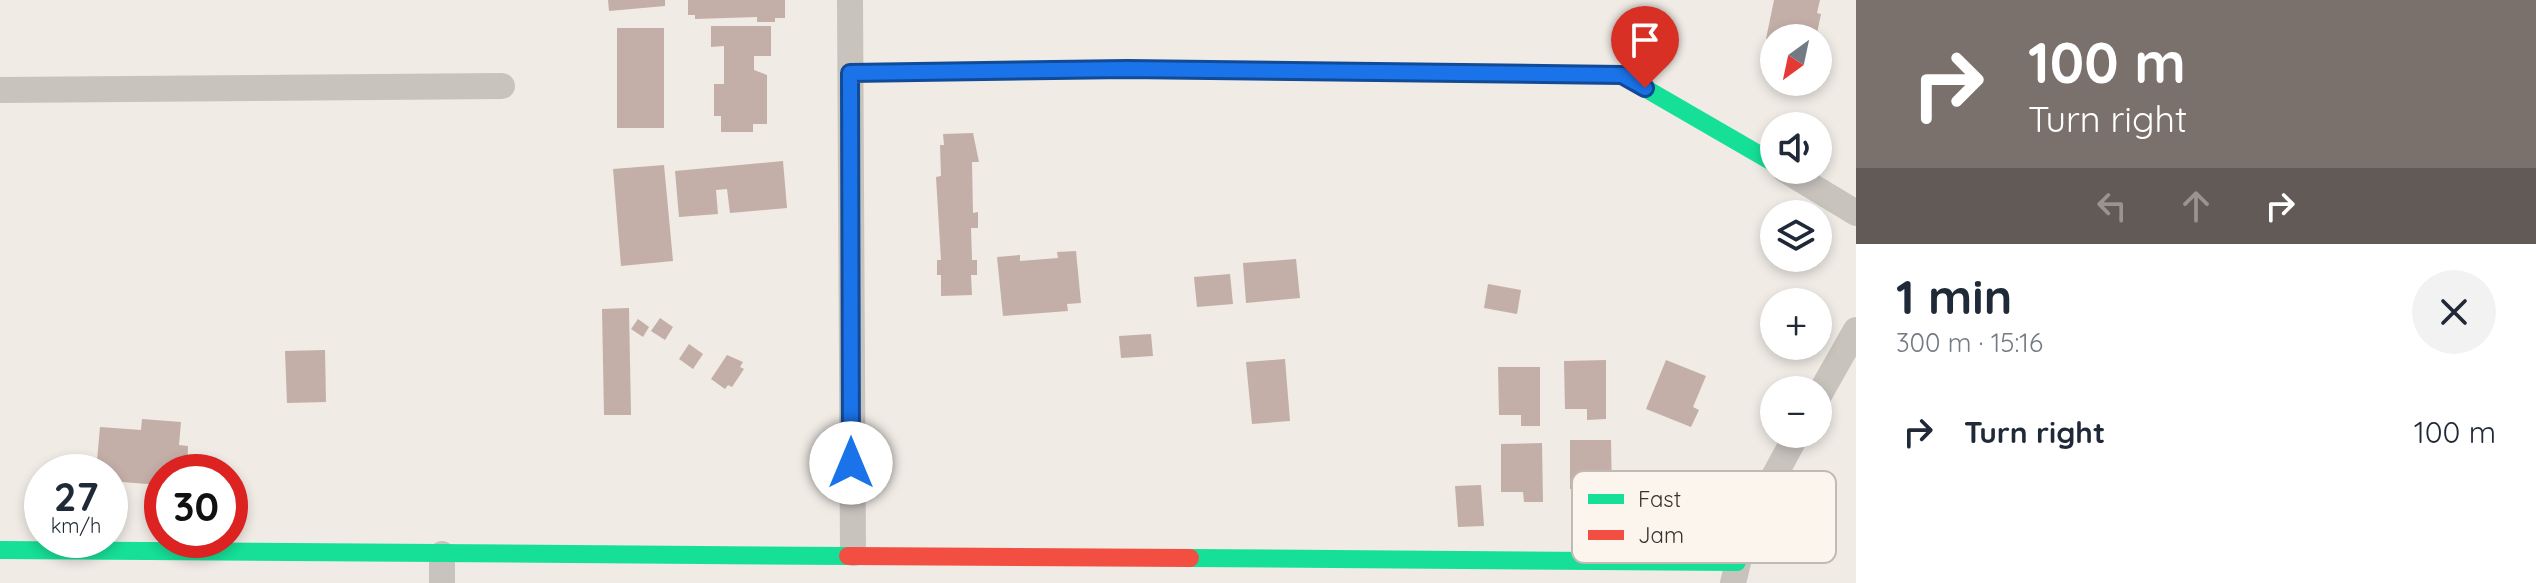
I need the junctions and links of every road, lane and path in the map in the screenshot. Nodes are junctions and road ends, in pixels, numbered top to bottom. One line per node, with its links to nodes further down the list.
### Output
1 (850, 0): 2 (street)
2 (850, 73): 5 (street); 13 (street)
3 (502, 86): 4 (street)
4 (0, 90)
5 (1760, 155)
6 (1808, 184): 7 (street)
7 (1856, 213)
8 (1856, 330): 9 (street)
9 (1830, 376)
10 (1789, 448): 11 (street)
11 (1777, 471)
12 (0, 550): 14 (street)
13 (853, 553): 14 (street); 15 (street)
14 (442, 554): 16 (street)
15 (1735, 572)
16 (442, 583)

